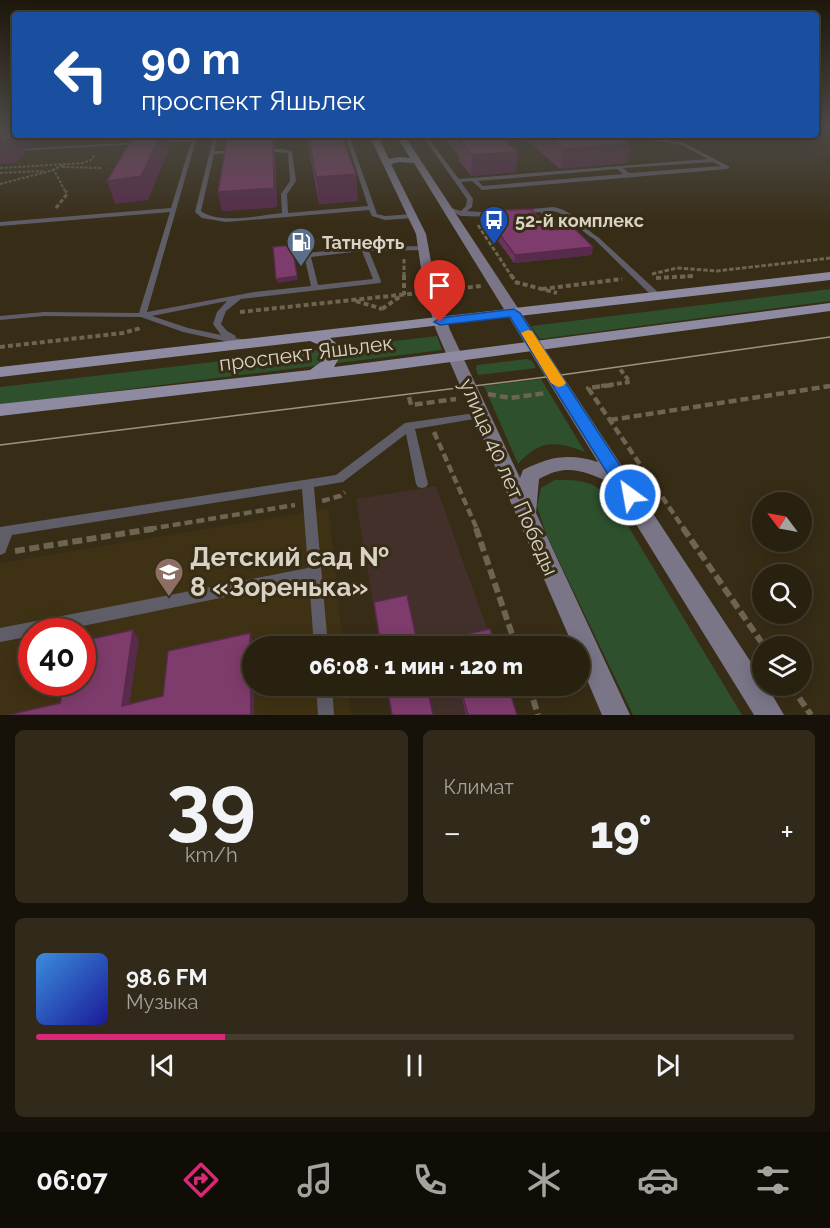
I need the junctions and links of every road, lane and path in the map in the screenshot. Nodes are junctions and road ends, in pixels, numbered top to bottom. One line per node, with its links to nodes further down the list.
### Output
1 (86, 161): 12 (path)
2 (188, 161): 28 (lane)
3 (210, 161): 33 (lane)
4 (291, 161): 33 (lane)
5 (355, 161): 27 (lane)
6 (391, 161): 11 (street)
7 (418, 161): 30 (street)
8 (443, 161): 25 (lane)
9 (695, 161): 16 (lane)
10 (717, 161): 23 (lane)
11 (386, 163): 34 (street, улица 40 лет Победы)
12 (66, 164): 13 (path); 15 (path)
13 (43, 165): 14 (path); 20 (path)
14 (22, 167): 17 (path); 21 (path)
15 (62, 167): 18 (path); 19 (path)
16 (618, 167): 23 (lane); 24 (lane)
17 (0, 168)
18 (102, 168)
19 (54, 170): 20 (path); 26 (path); 35 (path)
20 (37, 171): 21 (path)
21 (16, 172): 22 (path)
22 (0, 173)
23 (628, 175): 24 (lane)
24 (474, 180): 25 (lane)
25 (457, 181): 30 (lane)
26 (0, 184)
27 (370, 208): 33 (lane); 34 (lane)
28 (173, 210): 35 (lane); 58 (lane)
29 (543, 211): 31 (lane); 37 (lane); 37 (lane)
30 (455, 213): 32 (lane); 57 (street)
31 (510, 213)
32 (499, 214)
33 (285, 215)
34 (413, 216): 38 (street, улица 40 лет Победы)
35 (47, 221): 36 (lane)
36 (0, 225)
37 (582, 229): 53 (lane)
38 (425, 248): 39 (lane); 60 (street, улица 40 лет Победы)
39 (365, 249): 46 (lane); 46 (lane)
40 (830, 258): 41 (path)
41 (717, 271): 41 (path)
42 (830, 276): 53 (main road, проспект Яшьлек)
43 (631, 278): 47 (path)
44 (516, 282): 47 (path)
45 (483, 285): 48 (path)
46 (315, 287): 50 (lane)
47 (542, 289): 51 (path)
48 (443, 290)
49 (420, 293): 52 (path)
50 (254, 294): 58 (lane); 63 (lane)
51 (562, 294)
52 (404, 295): 54 (path); 54 (path)
53 (657, 296): 57 (main road, проспект Яшьлек)
54 (353, 300): 56 (path)
55 (830, 308): 64 (main road, проспект Яшьлек)
56 (233, 312)
57 (514, 313): 60 (main road, проспект Яшьлек); 64 (street)
58 (142, 315): 59 (lane); 63 (lane)
59 (0, 318)
60 (440, 322): 62 (main road, проспект Яшьлек); 66 (street, улица 40 лет Победы)
61 (147, 326): 65 (path)
62 (307, 337): 63 (main road, проспект Яшьлек); 69 (main road)
63 (254, 343): 68 (main road, проспект Яшьлек)
64 (536, 345): 66 (main road, проспект Яшьлек); 80 (street)
65 (0, 347)
66 (454, 356): 69 (main road, проспект Яшьлек); 76 (street, улица 40 лет Победы)
67 (620, 369): 77 (path)
68 (0, 372)
69 (309, 374): 75 (main road, проспект Яшьлек)
70 (830, 386): 77 (path)
71 (549, 393): 72 (path)
72 (488, 394)
73 (409, 397): 74 (path)
74 (463, 398)
75 (0, 410)
76 (482, 415): 78 (lane); 84 (street, улица 40 лет Победы)
77 (610, 420): 91 (path)
78 (409, 426): 81 (lane); 82 (lane)
79 (433, 429): 90 (path)
80 (618, 477): 84 (street); 98 (street)
81 (422, 484)
82 (308, 485): 85 (lane); 87 (lane)
83 (301, 504): 86 (path)
84 (529, 522): 97 (street, улица 40 лет Победы)
85 (4, 531): 86 (lane)
86 (6, 550)
87 (315, 573): 88 (lane); 89 (lane)
88 (0, 635)
89 (320, 636)
90 (513, 636)
91 (757, 636)
92 (325, 696): 95 (lane)
93 (532, 696): 96 (path)
94 (798, 696): 99 (path)
95 (326, 715)
96 (538, 715)
97 (616, 715)
98 (770, 715)
99 (811, 715)

